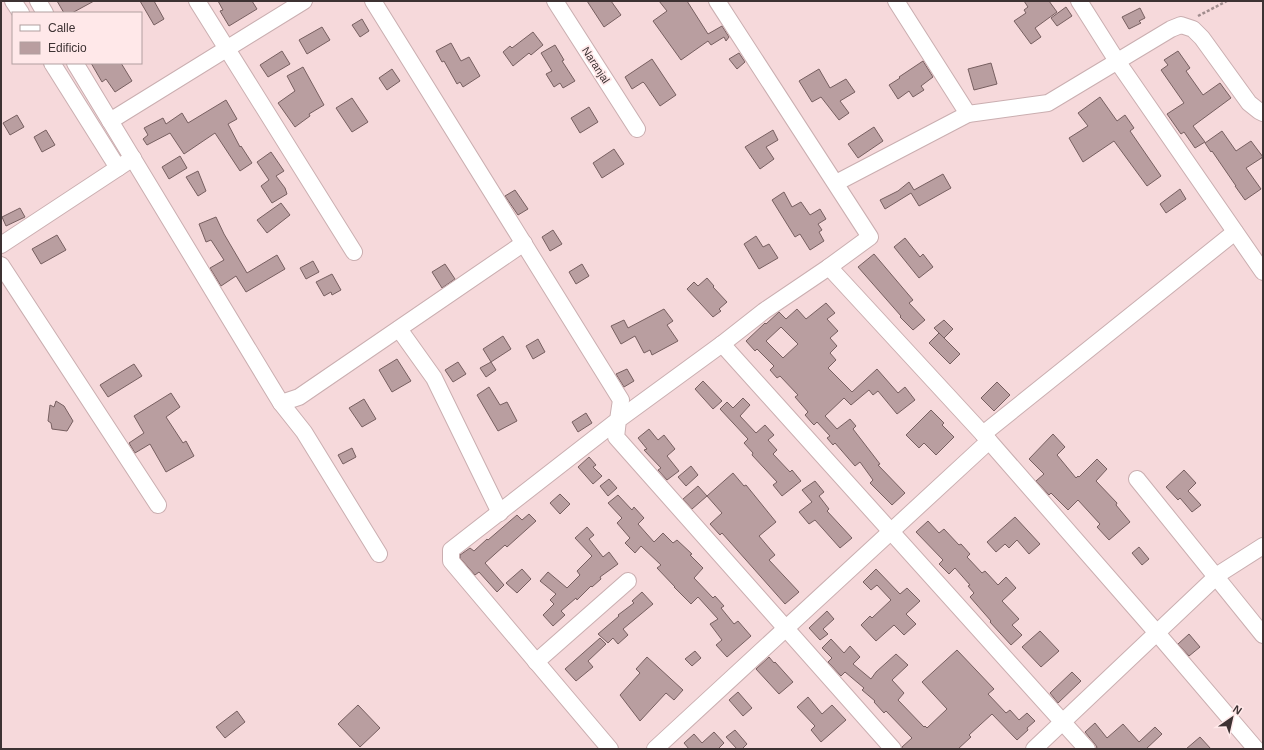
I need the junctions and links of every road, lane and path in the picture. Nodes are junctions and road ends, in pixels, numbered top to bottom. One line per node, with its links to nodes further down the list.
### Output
1 (14, 1): 11 (street)
2 (38, 1): 12 (street)
3 (197, 1): 14 (street)
4 (304, 1): 14 (street)
5 (373, 1): 26 (street)
6 (555, 1): 21 (street, Naranjal)
7 (717, 1): 24 (street)
8 (896, 1): 19 (street)
9 (1079, 1): 15 (street)
10 (1227, 1): 13 (path)
11 (20, 12)
12 (44, 12)
13 (1181, 24): 15 (street); 18 (street)
14 (226, 48): 20 (street); 28 (street)
15 (1117, 61): 19 (street); 25 (street)
16 (53, 64): 23 (street)
17 (77, 64): 20 (street)
18 (1263, 113)
19 (968, 114): 24 (street)
20 (110, 120): 22 (street)
21 (637, 129)
22 (133, 158): 23 (street); 34 (street)
23 (118, 168): 27 (street)
24 (836, 183): 30 (street)
25 (1235, 232): 31 (street); 36 (street)
26 (524, 243): 32 (street); 35 (street)
27 (1, 245)
28 (354, 252)
29 (1, 265): 38 (street)
30 (829, 267): 33 (street); 36 (street)
31 (1263, 272)
32 (399, 329): 34 (street); 39 (street)
33 (722, 344): 35 (street); 40 (street)
34 (282, 403): 42 (street)
35 (618, 420): 39 (street); 45 (street)
36 (986, 438): 40 (street); 46 (street)
37 (1137, 479): 43 (street)
38 (158, 505)
39 (500, 513): 48 (street)
40 (891, 532): 45 (street); 49 (street)
41 (1263, 546): 43 (street)
42 (379, 554)
43 (1216, 577): 46 (street); 47 (street)
44 (628, 581): 48 (street)
45 (785, 629): 51 (street); 52 (street)
46 (1156, 633): 49 (street); 55 (street)
47 (1263, 635)
48 (536, 662): 50 (street)
49 (1062, 722): 53 (street); 54 (street)
50 (610, 749)
51 (655, 749)
52 (893, 749)
53 (1034, 749)
54 (1087, 749)
55 (1256, 749)

